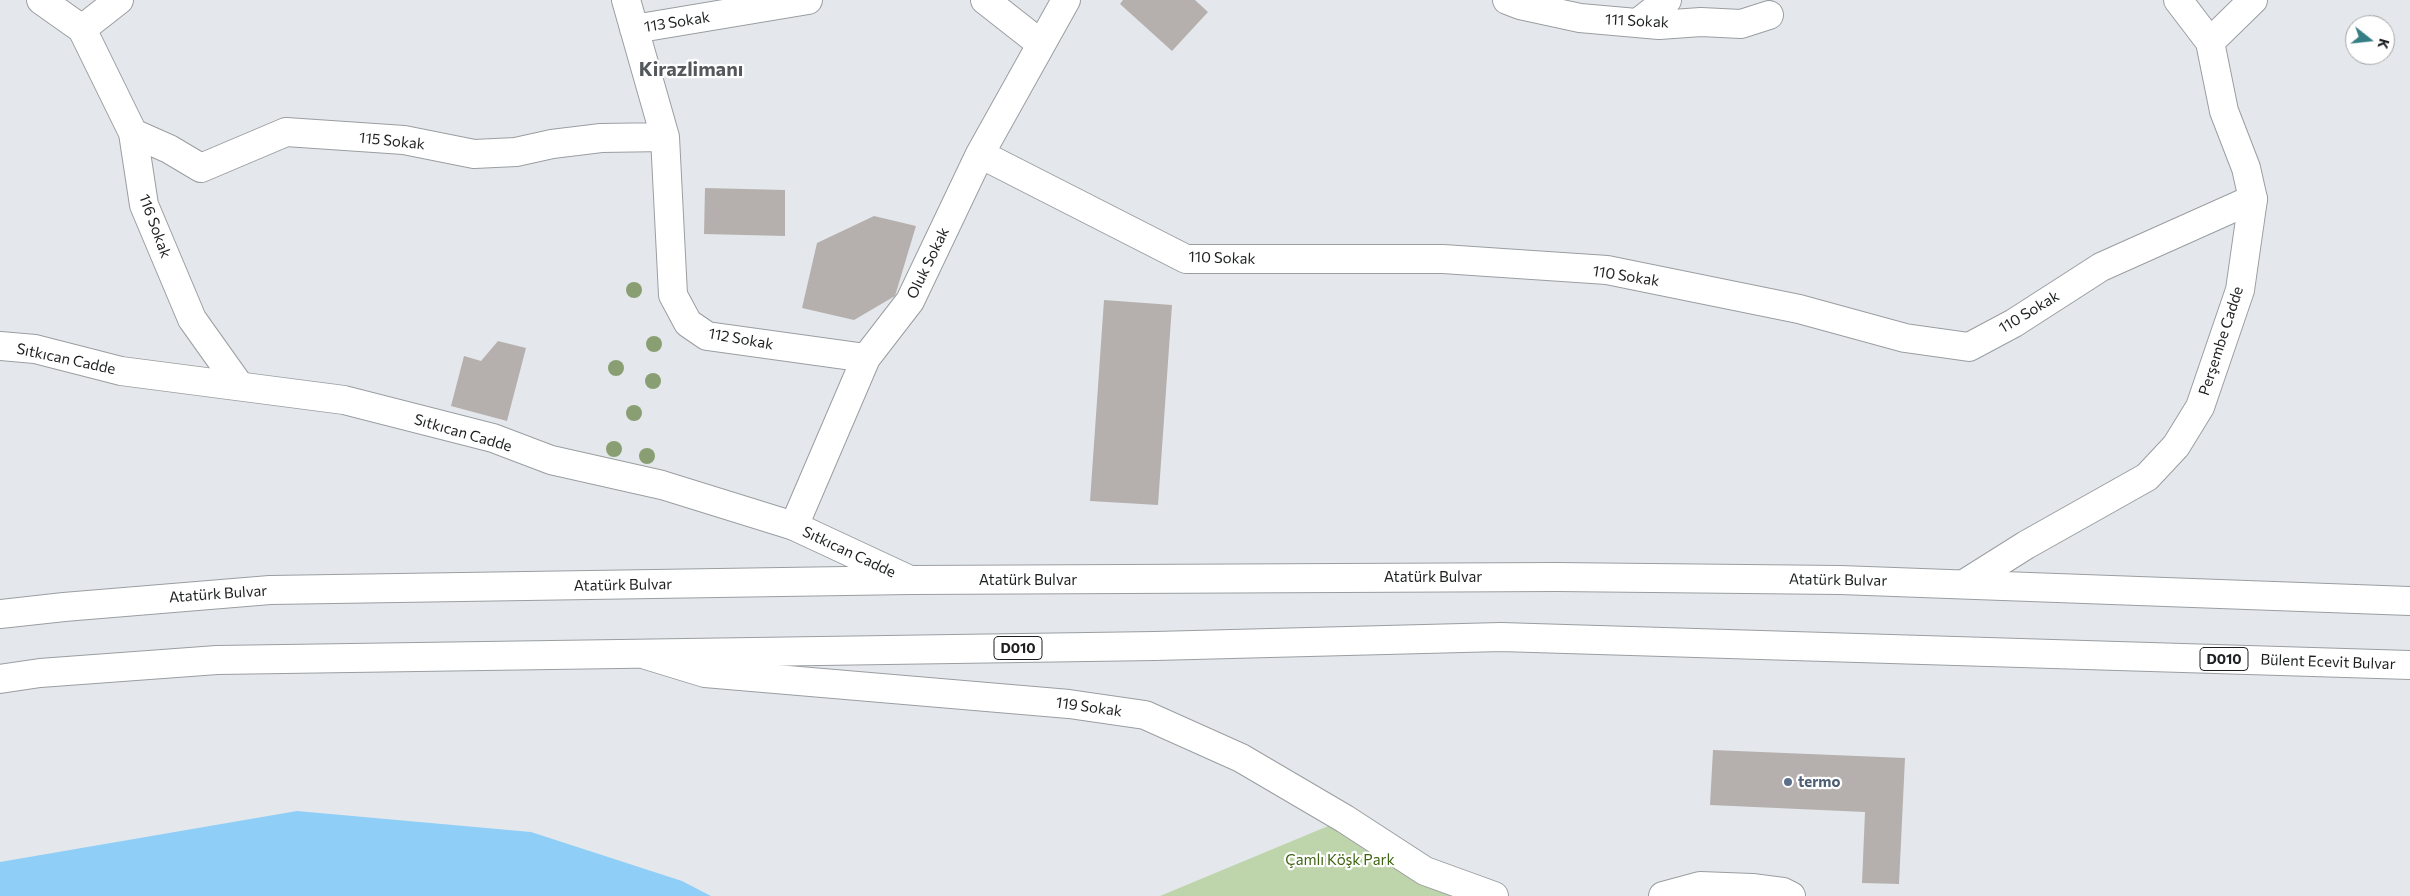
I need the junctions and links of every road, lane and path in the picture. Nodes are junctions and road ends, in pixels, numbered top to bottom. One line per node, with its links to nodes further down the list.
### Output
1 (41, 0): 13 (main road)
2 (119, 0): 13 (main road)
3 (626, 0): 14 (main road, 112 Sokak)
4 (808, 0): 14 (main road, 113 Sokak)
5 (985, 0): 16 (main road)
6 (1066, 0): 16 (main road, Oluk Sokak)
7 (1507, 0): 12 (main road, 111 Sokak)
8 (1666, 0): 12 (main road)
9 (2178, 0): 15 (main road)
10 (2253, 0): 15 (main road)
11 (1769, 15): 12 (main road, 111 Sokak)
12 (1639, 22)
13 (82, 29): 17 (main road, 116 Sokak)
14 (634, 29): 18 (main road, 112 Sokak)
15 (2210, 42): 20 (main road, Perşembe Cadde)
16 (1041, 44): 19 (main road, Oluk Sokak)
17 (133, 133): 18 (main road, 115 Sokak); 23 (main road, 116 Sokak)
18 (665, 138): 22 (main road, 112 Sokak)
19 (980, 154): 20 (main road, 110 Sokak); 22 (main road, Oluk Sokak)
20 (2253, 199): 26 (main road, Perşembe Cadde)
21 (0, 346): 23 (main road, Sıtkıcan Cadde)
22 (866, 358): 24 (main road, Oluk Sokak)
23 (239, 385): 24 (main road, Sıtkıcan Cadde)
24 (794, 526): 25 (main road, Sıtkıcan Cadde)
25 (910, 580): 26 (main road, Atatürk Bulvar); 28 (main road, Atatürk Bulvar)
26 (1964, 584): 27 (main road, Atatürk Bulvar)
27 (2410, 601)
28 (0, 614)
29 (643, 654): 30 (main road, Bülent Ecevit Bulvar / D010); 31 (main road, D010); 32 (main road, 119 Sokak)
30 (2410, 665)
31 (0, 679)
32 (1494, 896)
33 (1663, 896): 34 (main road)
34 (1791, 896)

